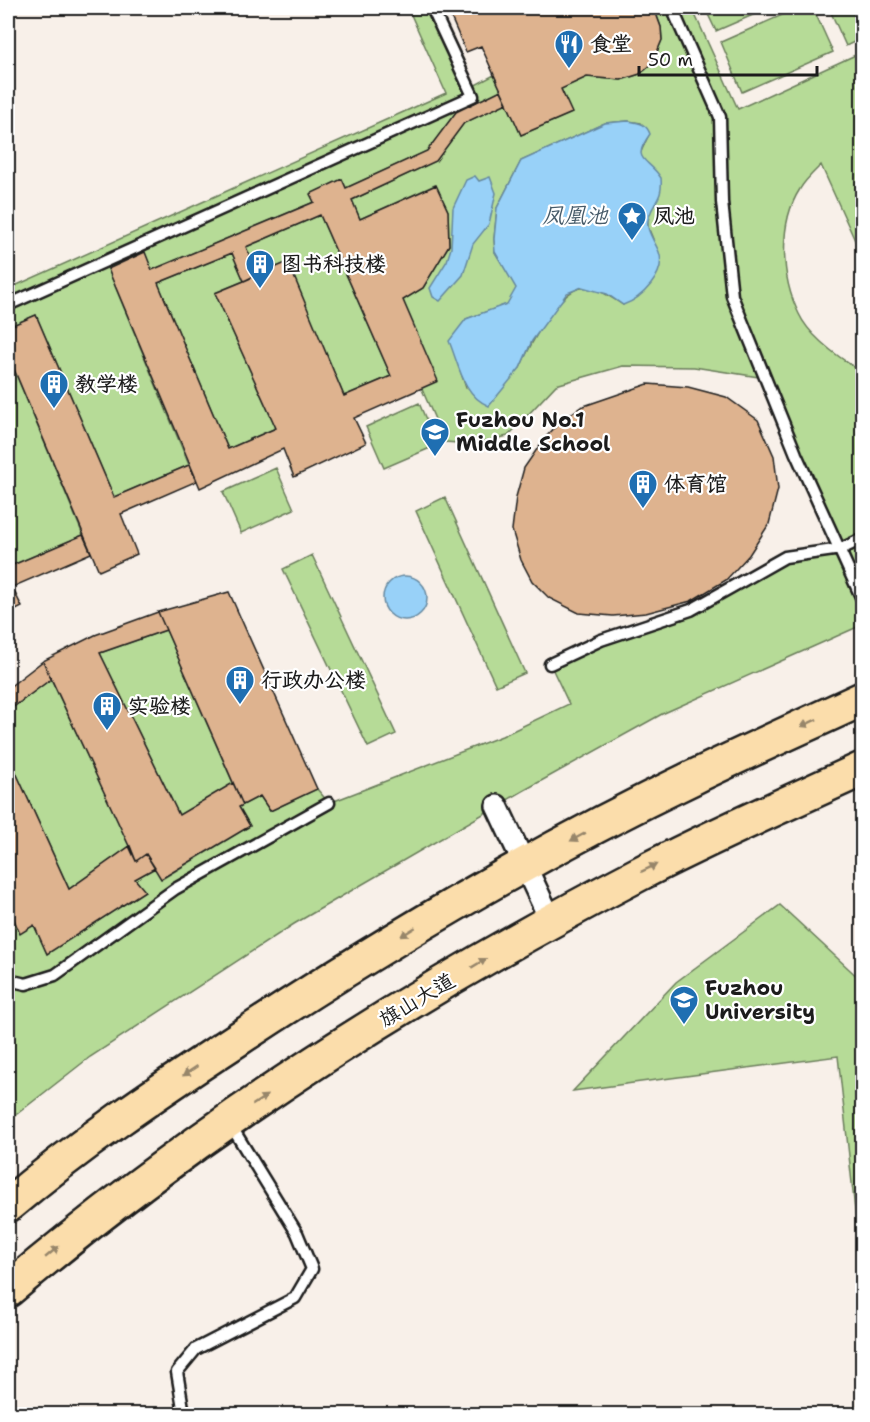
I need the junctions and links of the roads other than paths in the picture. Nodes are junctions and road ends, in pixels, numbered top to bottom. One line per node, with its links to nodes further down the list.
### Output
1 (432, 8): 3 (lane)
2 (672, 8): 5 (lane)
3 (8, 305)
4 (862, 539): 5 (lane)
5 (841, 549): 6 (lane); 7 (lane)
6 (862, 599)
7 (550, 664)
8 (862, 699): 12 (highway, one-way to 12)
9 (862, 769): 13 (highway, 旗山大道, one-way to 9)
10 (329, 803): 14 (lane)
11 (497, 806): 12 (street)
12 (526, 866): 13 (street); 16 (highway, one-way to 16)
13 (551, 921): 15 (highway, 旗山大道, one-way to 13)
14 (8, 980)
15 (228, 1121): 17 (highway, 旗山大道, one-way to 15); 18 (lane)
16 (8, 1205)
17 (8, 1290)
18 (189, 1414)

